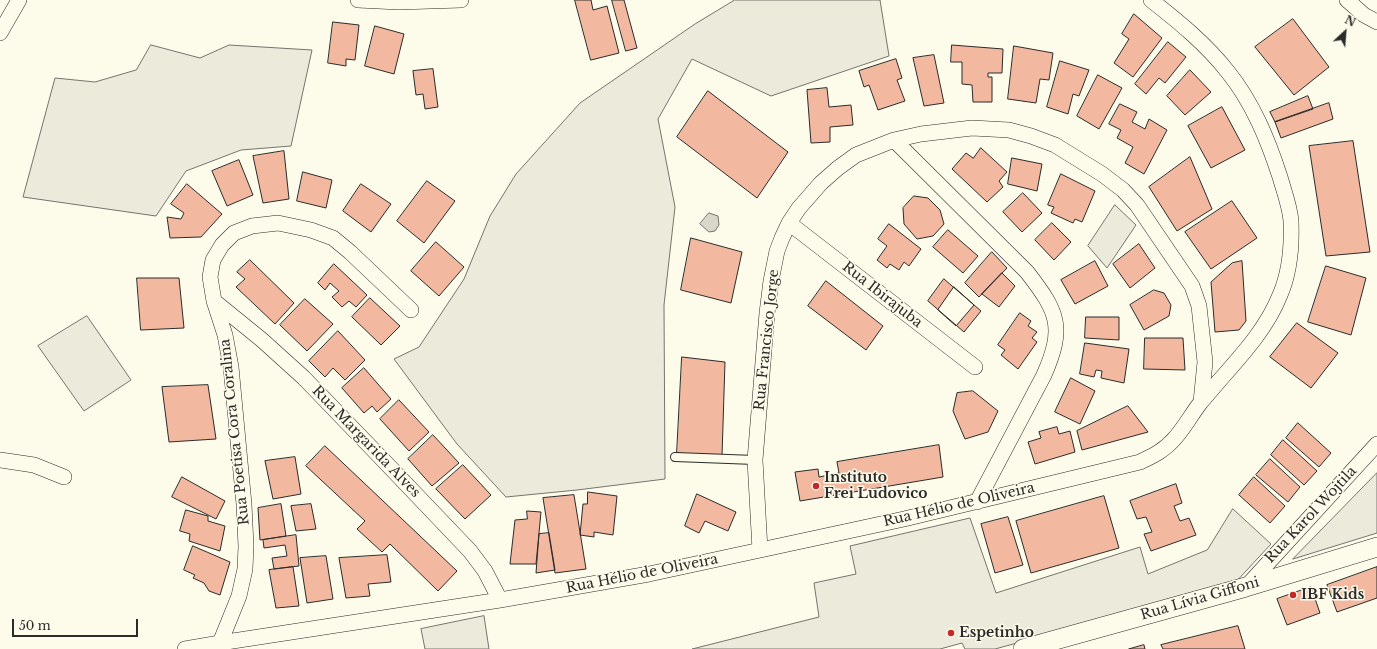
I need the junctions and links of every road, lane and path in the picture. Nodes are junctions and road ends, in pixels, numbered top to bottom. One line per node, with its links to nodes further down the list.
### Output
1 (19, 0): 7 (street)
2 (358, 0): 3 (street)
3 (461, 0)
4 (1151, 0): 13 (street, Rua Hélio de Oliveira)
5 (1347, 0): 6 (street)
6 (1377, 22)
7 (0, 33)
8 (894, 140): 9 (street, Rua Francisco Jorge); 13 (street, Rua Francisco Jorge); 19 (street)
9 (789, 223): 12 (street, Rua Ibirajuba); 17 (street, Rua Francisco Jorge)
10 (214, 300): 11 (street, Rua Poetisa Cora Coralina); 23 (street, Rua Margarida Alves); 24 (street, Rua Poetisa Cora Coralina)
11 (411, 310)
12 (975, 367)
13 (1201, 402): 19 (street, Rua Hélio de Oliveira)
14 (1377, 444): 22 (street, Rua Karol Wojtila)
15 (675, 457): 17 (lane)
16 (0, 460): 18 (street)
17 (755, 460): 21 (street, Rua Francisco Jorge)
18 (64, 476)
19 (977, 502): 21 (street, Rua Hélio de Oliveira)
20 (1377, 547): 22 (street, Rua Lívia Giffoni)
21 (760, 550): 23 (street, Rua Hélio de Oliveira)
22 (1246, 587): 26 (street, Rua Lívia Giffoni)
23 (500, 600): 24 (street, Rua Hélio de Oliveira)
24 (220, 643): 25 (street)
25 (185, 649)
26 (1023, 649)

